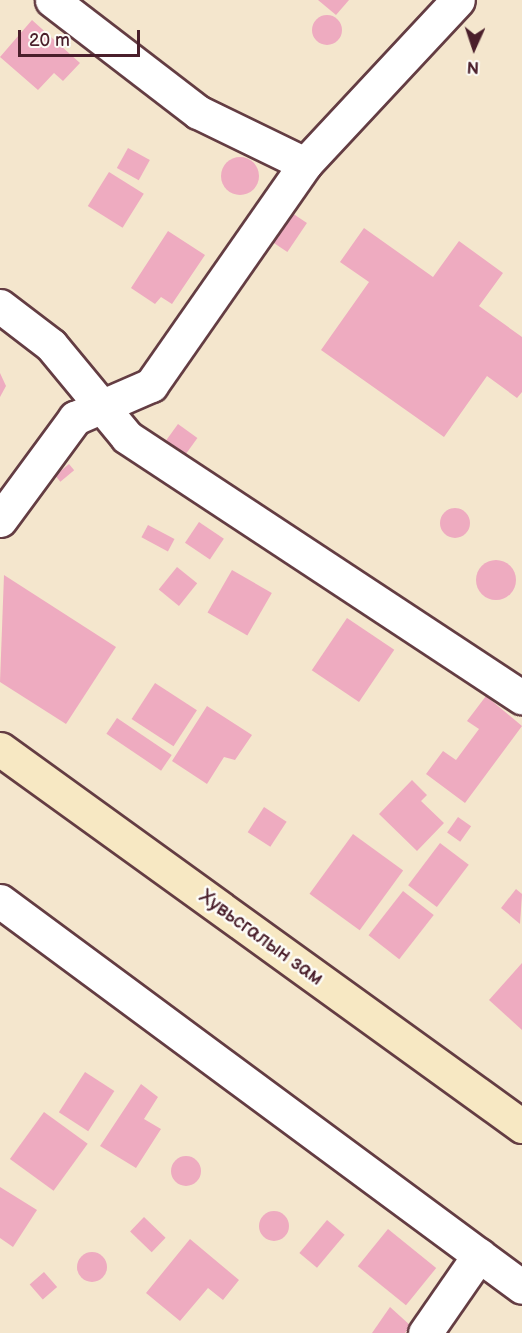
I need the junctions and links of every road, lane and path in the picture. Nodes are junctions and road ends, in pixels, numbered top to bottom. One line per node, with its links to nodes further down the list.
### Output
1 (52, 0): 3 (street)
2 (458, 0): 3 (street)
3 (305, 164): 5 (street)
4 (0, 306): 5 (street)
5 (104, 406): 6 (street); 7 (street)
6 (0, 520)
7 (522, 697)
8 (0, 750): 10 (main road, Хувьсгалын зам)
9 (0, 901): 11 (street)
10 (522, 1126)
11 (479, 1255): 12 (street); 13 (street)
12 (522, 1287)
13 (425, 1333)

